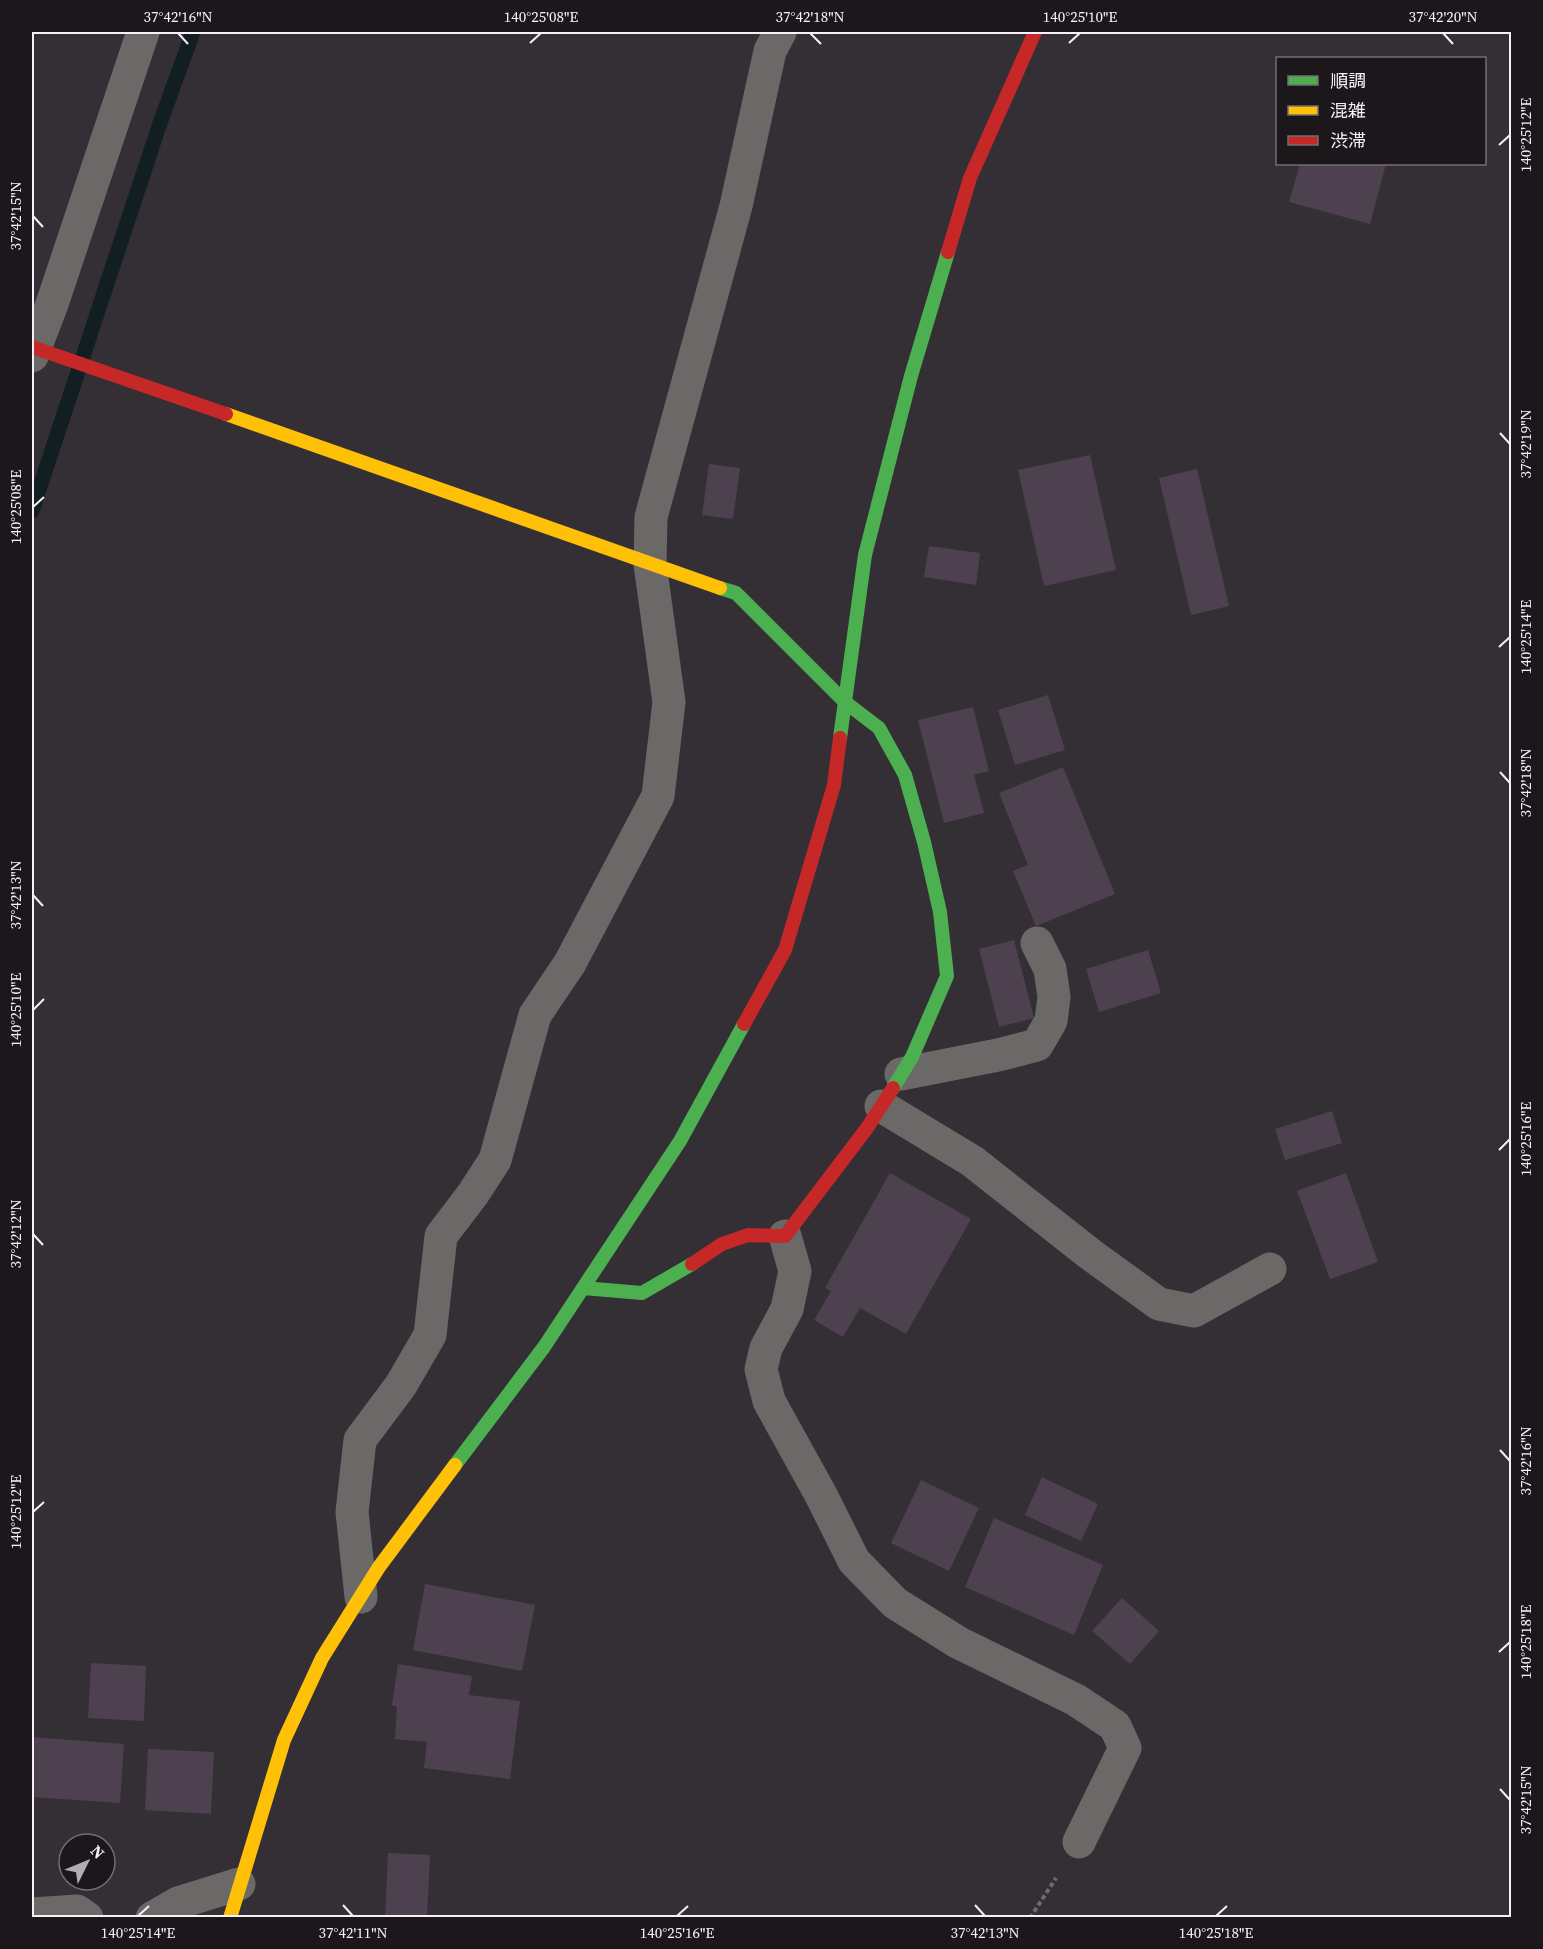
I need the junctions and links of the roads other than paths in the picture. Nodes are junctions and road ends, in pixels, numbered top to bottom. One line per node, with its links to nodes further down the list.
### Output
1 (143, 32): 4 (street)
2 (780, 32): 5 (street)
3 (1035, 32): 6 (street)
4 (33, 350): 5 (street)
5 (650, 564): 6 (street); 13 (street)
6 (845, 702): 8 (street); 12 (street)
7 (1037, 943): 8 (street)
8 (901, 1074): 9 (street)
9 (881, 1106): 10 (street); 11 (street)
10 (785, 1236): 12 (street); 14 (street)
11 (1269, 1269)
12 (583, 1288): 13 (street)
13 (361, 1597): 15 (street)
14 (1079, 1842)
15 (239, 1884): 18 (street); 19 (street)
16 (32, 1914): 17 (street)
17 (87, 1917)
18 (152, 1917)
19 (230, 1917)

